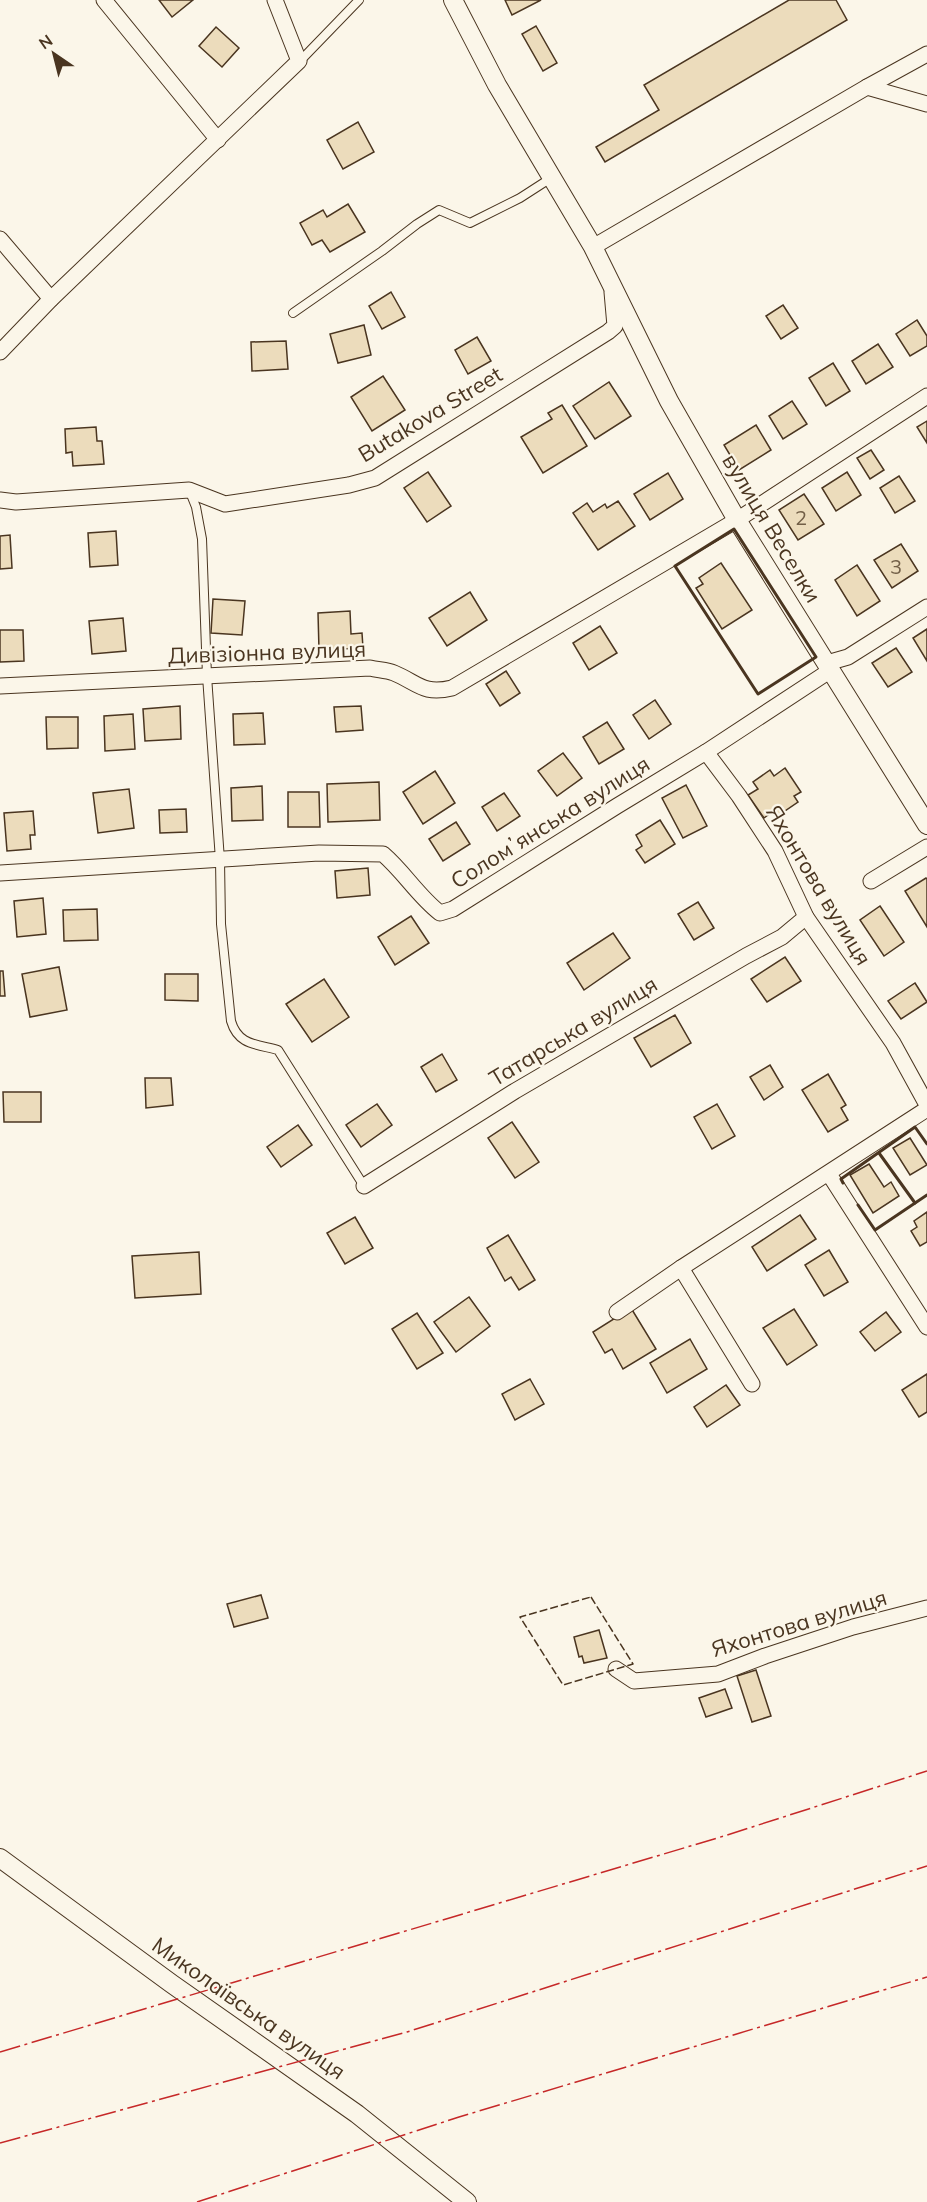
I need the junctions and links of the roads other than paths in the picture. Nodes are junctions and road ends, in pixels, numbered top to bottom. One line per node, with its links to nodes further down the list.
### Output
1 (104, 0): 9 (street)
2 (275, 0): 6 (street)
3 (359, 0): 6 (lane)
4 (453, 0): 10 (street, вулиця Веселки)
5 (927, 54): 7 (street)
6 (299, 62): 9 (street)
7 (867, 87): 8 (street); 12 (street)
8 (927, 104)
9 (218, 140): 14 (street)
10 (552, 177): 12 (street, вулиця Веселки); 15 (lane)
11 (0, 239): 14 (street)
12 (593, 247): 13 (street, вулиця Веселки)
13 (611, 286): 18 (street, Butakova Street); 20 (street, вулиця Веселки)
14 (51, 299): 16 (street)
15 (293, 313)
16 (0, 352)
17 (927, 396): 20 (street, Дивізіонна вулиця)
18 (189, 490): 19 (street, Butakova Street); 23 (lane)
19 (0, 500)
20 (737, 520): 22 (street, вулиця Веселки); 23 (street, Дивізіонна вулиця)
21 (927, 607): 22 (street, Соломʼянська вулиця)
22 (829, 667): 25 (street, Соломʼянська вулиця); 26 (street, вулиця Веселки)
23 (207, 676): 24 (street, Дивізіонна вулиця); 28 (lane)
24 (0, 686)
25 (706, 752): 28 (street, Соломʼянська вулиця); 31 (street, Яхонтова вулиця)
26 (927, 825)
27 (927, 847): 30 (street)
28 (220, 860): 29 (street, Соломʼянська вулиця); 34 (lane)
29 (0, 873)
30 (871, 881)
31 (806, 917): 32 (street, Яхонтова вулиця); 34 (street, Татарська вулиця)
32 (927, 1107): 33 (street)
33 (829, 1174): 35 (street); 37 (street)
34 (364, 1186)
35 (681, 1268): 36 (street); 38 (street)
36 (617, 1312)
37 (927, 1326)
38 (752, 1384)
39 (927, 1608): 40 (street, Яхонтова вулиця)
40 (616, 1669)
41 (0, 1858): 42 (street, Миколаївська вулиця)
42 (467, 2202)

